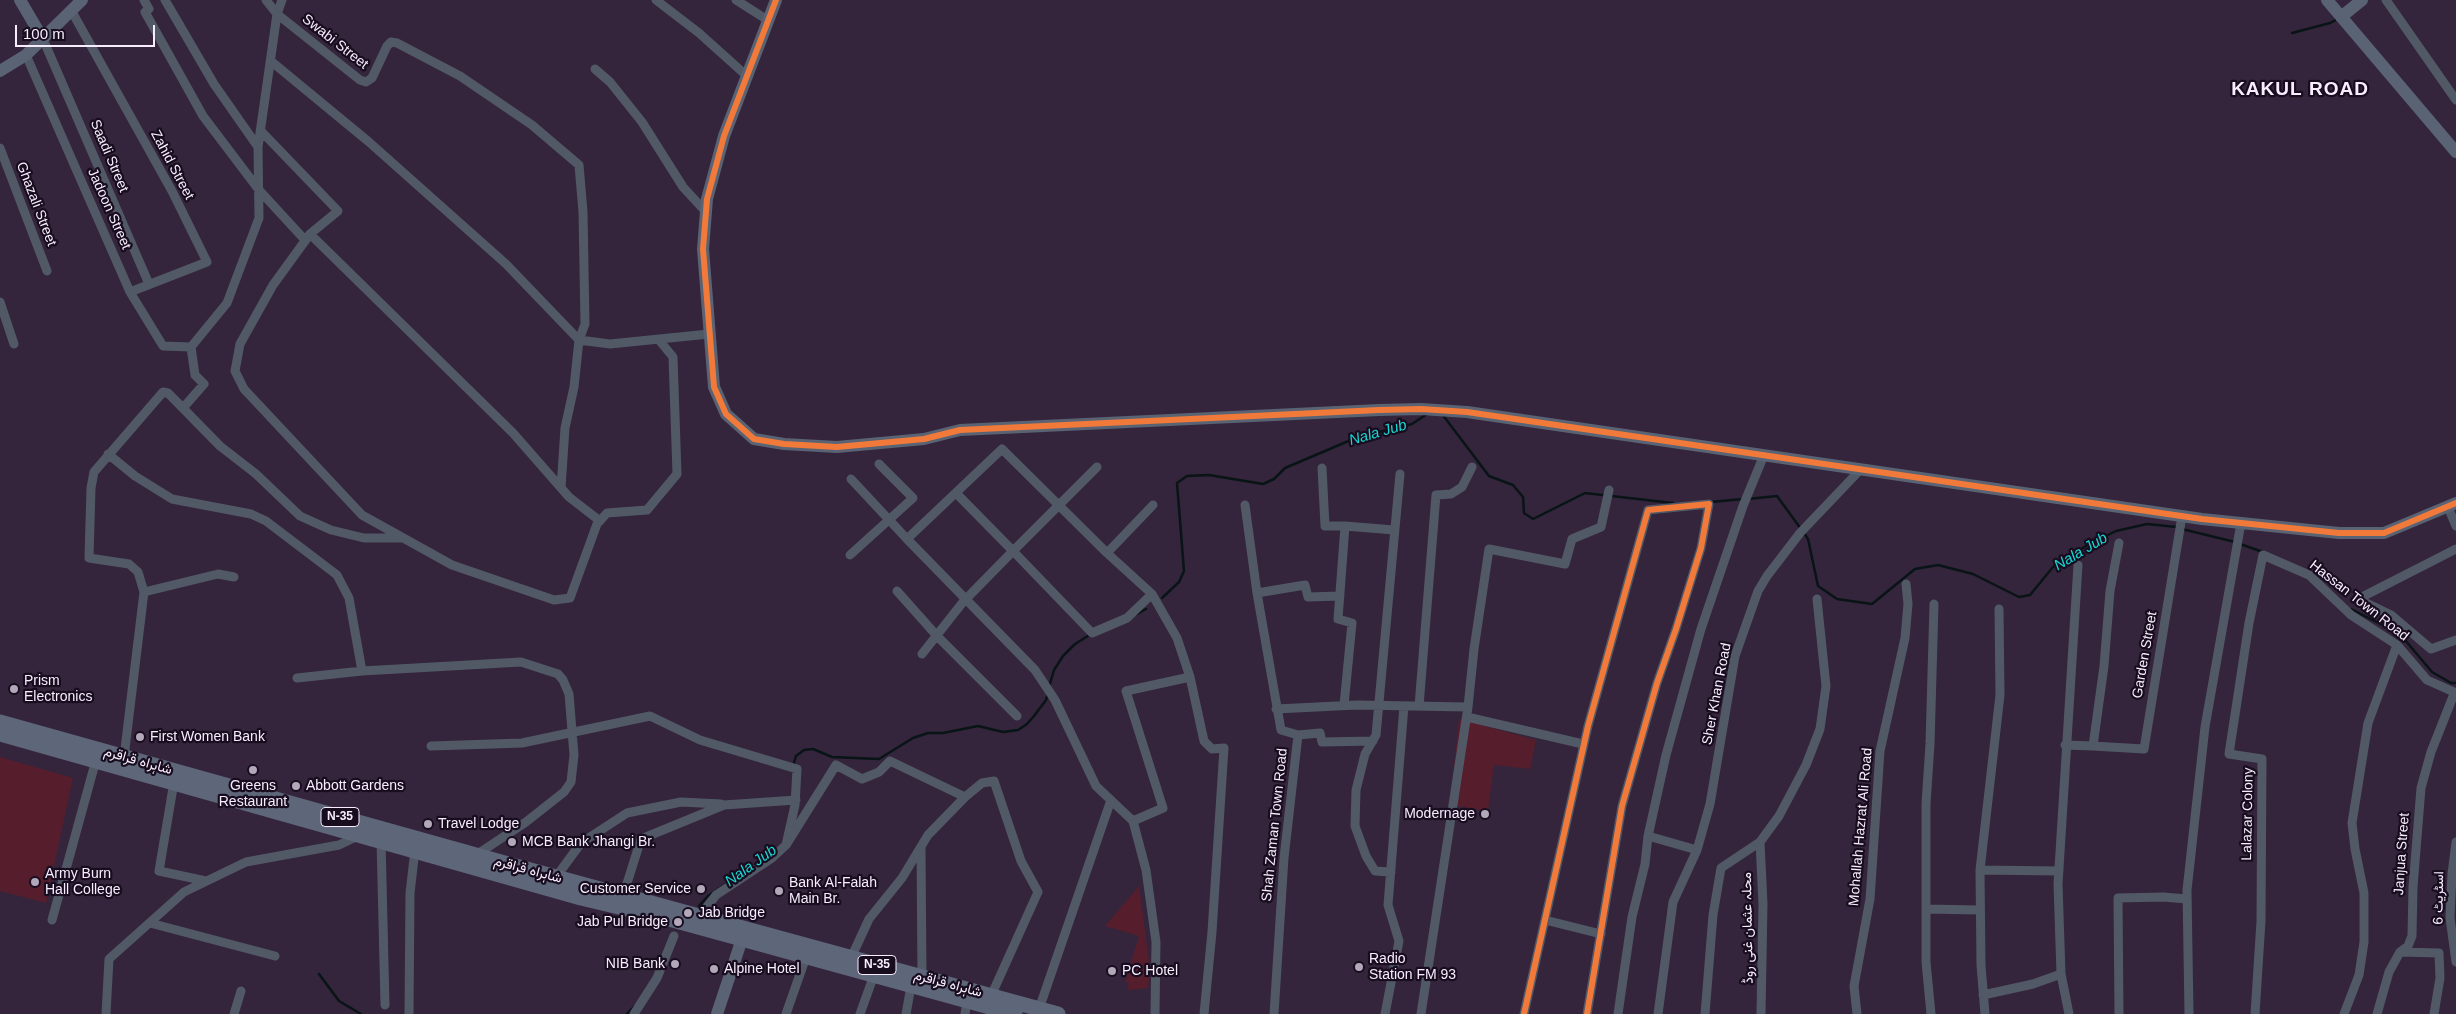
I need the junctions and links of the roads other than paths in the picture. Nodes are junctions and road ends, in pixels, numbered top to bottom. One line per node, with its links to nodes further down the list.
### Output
1 (20, 0): 17 (street)
2 (82, 0): 13 (street)
3 (144, 0): 28 (street)
4 (165, 0): 25 (street)
5 (266, 0): 14 (street, Swabi Street)
6 (282, 0): 14 (street)
7 (656, 0): 22 (street)
8 (736, 0): 16 (street)
9 (776, 0): 16 (street)
10 (2362, 0): 15 (street)
11 (2386, 0): 23 (street)
12 (2327, 1): 15 (street)
13 (72, 10): 17 (street); 32 (street, Zahid Street)
14 (277, 14): 19 (street); 36 (street, Swabi Street)
15 (2341, 17): 27 (street)
16 (768, 21): 22 (street)
17 (43, 39): 18 (street); 32 (street, Saadi Street)
18 (26, 55): 21 (street); 33 (street, Jadoon Street)
19 (272, 62): 24 (street); 36 (street)
20 (595, 68): 29 (street)
21 (0, 70)
22 (748, 77): 29 (street)
23 (2456, 100)
24 (261, 131): 25 (street); 30 (street)
25 (258, 146): 28 (street)
26 (0, 148): 31 (street, Ghazali Street)
27 (2456, 152)
28 (259, 190): 30 (street); 39 (street)
29 (706, 212): 35 (street)
30 (308, 237): 50 (street); 64 (street)
31 (47, 271)
32 (149, 284): 33 (street, Zahid Street)
33 (130, 292): 39 (street, Jadoon Street)
34 (0, 302): 38 (street)
35 (709, 334): 37 (street); 42 (street)
36 (579, 340): 37 (street); 50 (street)
37 (659, 340): 59 (street)
38 (14, 344)
39 (191, 347): 40 (street)
40 (183, 408): 41 (street); 64 (street)
41 (108, 454): 76 (street); 88 (street)
42 (1764, 455): 47 (street); 118 (street)
43 (879, 464): 58 (street)
44 (1097, 467): 53 (street)
45 (1322, 468): 61 (street)
46 (1472, 468): 95 (street)
47 (1860, 470): 57 (street); 125 (street, Sher Khan Road)
48 (1400, 474): 63 (street)
49 (851, 479): 58 (street)
50 (561, 488): 59 (street)
51 (1609, 490): 96 (street)
52 (956, 493): 53 (street); 65 (street); 68 (street)
53 (1058, 504): 68 (street); 69 (street)
54 (1245, 504): 77 (street, Shah Zaman Town Road)
55 (1153, 505): 69 (street)
56 (2452, 505): 60 (street); 62 (street)
57 (2182, 516): 60 (street); 108 (street, Garden Street)
58 (889, 520): 65 (street); 70 (street)
59 (600, 521): 64 (street)
60 (2241, 523): 134 (street)
61 (1345, 526): 63 (street); 79 (street)
62 (2456, 526)
63 (1394, 530): 93 (street)
64 (402, 538)
65 (907, 539): 81 (street)
66 (2119, 542): 108 (street)
67 (2456, 550): 85 (street)
68 (1013, 551): 78 (street); 81 (street)
69 (1107, 553): 78 (street)
70 (850, 555)
71 (2264, 555): 86 (street, Hassan Town Road); 186 (street, Lalazar Colony)
72 (2078, 565): 106 (street)
73 (234, 577): 76 (street)
74 (1906, 584): 180 (street, Mohallah Hazrat Ali Road)
75 (897, 591): 84 (street)
76 (144, 592): 109 (street)
77 (1257, 593): 79 (street); 97 (street, Shah Zaman Town Road)
78 (1152, 594): 89 (street)
79 (1340, 596): 92 (street)
80 (1817, 599): 120 (street)
81 (966, 600): 84 (street); 114 (street)
82 (1934, 604): 135 (street)
83 (1999, 609): 128 (street)
84 (936, 636): 87 (street); 98 (street)
85 (2456, 640)
86 (2397, 645): 91 (street, Hassan Town Road); 187 (street)
87 (922, 654)
88 (362, 671): 90 (street); 102 (street)
89 (1190, 677): 116 (street); 170 (street)
90 (297, 678)
91 (2455, 693): 145 (street, Janjua Street)
92 (1344, 705): 93 (street); 97 (street)
93 (1378, 705): 94 (street); 104 (street)
94 (1404, 706): 95 (street); 130 (street)
95 (1419, 706): 96 (street)
96 (1468, 707): 99 (street)
97 (1276, 709): 103 (street, Shah Zaman Town Road)
98 (1017, 716)
99 (1467, 717): 105 (street); 173 (street)
100 (0, 722): 109 (highway, شاہراہ قراقرم / N-35)
101 (0, 734): 110 (highway, شاہراہ قراقرم / N-35)
102 (572, 734): 107 (street); 113 (street); 126 (street)
103 (1298, 735): 104 (street); 171 (street, Shah Zaman Town Road)
104 (1372, 741): 130 (street)
105 (1584, 744): 140 (street); 142 (street)
106 (2065, 745): 108 (street, Garden Street); 129 (street)
107 (431, 746)
108 (2093, 746)
109 (124, 757): 126 (highway, شاہراہ قراقرم / N-35)
110 (96, 760): 111 (highway, شاہراہ قراقرم / N-35); 139 (street)
111 (174, 782): 117 (highway, شاہراہ قراقرم / N-35); 132 (street)
112 (965, 796): 122 (street); 123 (street); 155 (street)
113 (796, 800): 115 (street); 122 (street)
114 (1111, 800): 116 (street); 158 (street)
115 (724, 804): 131 (street); 133 (street)
116 (1133, 821): 169 (street)
117 (361, 835): 119 (highway, شاہراہ قراقرم / N-35); 132 (street)
118 (1648, 836): 125 (street); 176 (street)
119 (381, 840): 124 (highway, شاہراہ قراقرم / N-35); 156 (street)
120 (1760, 842): 178 (street); 179 (street, محلہ عثمان غنی روڈ)
121 (2456, 842): 149 (street, اسٹریٹ 6)
122 (786, 845): 138 (street)
123 (921, 847): 148 (street); 152 (street)
124 (415, 850): 127 (highway, شاہراہ قراقرم / N-35); 161 (street)
125 (1698, 850): 177 (street, Sher Khan Road)
126 (476, 855): 127 (highway, شاہراہ قراقرم / N-35)
127 (499, 867): 131 (highway, شاہراہ قراقرم / N-35); 137 (highway, شاہراہ قراقرم / N-35)
128 (1980, 870): 129 (street); 136 (street)
129 (2059, 871): 150 (street)
130 (1391, 872): 172 (street)
131 (556, 877): 133 (highway, شاہراہ قراقرم / N-35)
132 (206, 881): 141 (street)
133 (624, 896): 137 (highway, شاہراہ قراقرم / N-35)
134 (2187, 899): 184 (street); 185 (street)
135 (1926, 909): 136 (street); 181 (street)
136 (1979, 910): 154 (street)
137 (675, 915): 138 (highway, شاہراہ قراقرم / N-35)
138 (694, 919): 144 (highway, شاہراہ قراقرم / N-35); 148 (highway, شاہراہ قراقرم / N-35)
139 (52, 920)
140 (1545, 920): 142 (street); 174 (street)
141 (150, 923): 146 (street); 159 (street)
142 (1601, 934): 175 (street)
143 (674, 936): 162 (street)
144 (742, 939): 147 (highway, شاہراہ قراقرم / N-35); 163 (street)
145 (2400, 952): 188 (street, Janjua Street); 189 (street)
146 (275, 956)
147 (806, 957): 151 (highway, شاہراہ قراقرم / N-35); 164 (street)
148 (850, 958): 152 (highway, شاہراہ قراقرم / N-35)
149 (2455, 959)
150 (2061, 974): 154 (street); 183 (street)
151 (874, 975): 152 (highway, شاہراہ قراقرم / N-35); 165 (street)
152 (917, 982): 155 (highway, شاہراہ قراقرم / N-35); 157 (highway, شاہراہ قراقرم / N-35); 166 (street)
153 (241, 991): 160 (street)
154 (1983, 995): 182 (street)
155 (991, 996): 158 (highway, شاہراہ قراقرم / N-35)
156 (385, 1005)
157 (966, 1007): 167 (highway, شاہراہ قراقرم / N-35)
158 (1039, 1009): 168 (highway, شاہراہ قراقرم / N-35)
159 (106, 1014)
160 (234, 1014)
161 (409, 1014)
162 (634, 1014)
163 (717, 1014)
164 (786, 1014)
165 (860, 1014)
166 (906, 1014)
167 (1015, 1014)
168 (1058, 1014)
169 (1155, 1014)
170 (1204, 1014)
171 (1274, 1014)
172 (1385, 1014)
173 (1421, 1014)
174 (1524, 1014)
175 (1587, 1014)
176 (1618, 1014)
177 (1658, 1014)
178 (1705, 1014)
179 (1761, 1014)
180 (1856, 1014)
181 (1931, 1014)
182 (1985, 1014)
183 (2069, 1014)
184 (2119, 1014)
185 (2189, 1014)
186 (2255, 1014)
187 (2344, 1014)
188 (2377, 1014)
189 (2434, 1014)

